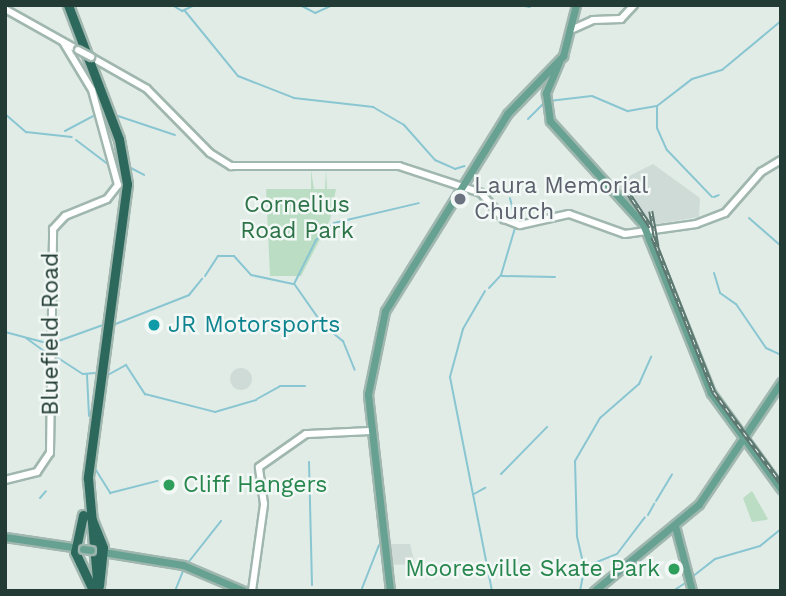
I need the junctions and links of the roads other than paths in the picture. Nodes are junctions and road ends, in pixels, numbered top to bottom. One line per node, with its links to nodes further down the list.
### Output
1 (66, 5): 18 (highway)
2 (576, 5): 5 (main road)
3 (634, 5): 5 (street)
4 (8, 11): 6 (street)
5 (573, 29): 7 (main road)
6 (63, 42): 11 (street, bridge); 16 (street, Bluefield Road)
7 (557, 64): 8 (main road); 9 (main road)
8 (542, 76): 9 (main road); 11 (main road)
9 (551, 79): 12 (main road)
10 (781, 160): 12 (street)
11 (463, 187): 12 (street); 14 (main road)
12 (647, 231): 15 (main road)
13 (781, 382): 15 (main road)
14 (372, 431): 25 (street); 26 (main road)
15 (745, 441): 17 (main road); 19 (main road)
16 (5, 480)
17 (781, 489)
18 (86, 497): 21 (highway); 22 (highway); 23 (highway)
19 (675, 526): 27 (main road); 28 (main road)
20 (5, 537): 21 (main road)
21 (77, 546): 22 (main road, bridge); 23 (highway)
22 (105, 553): 23 (highway); 24 (main road)
23 (96, 591)
24 (244, 591)
25 (252, 591)
26 (390, 591)
27 (594, 591)
28 (692, 591)

